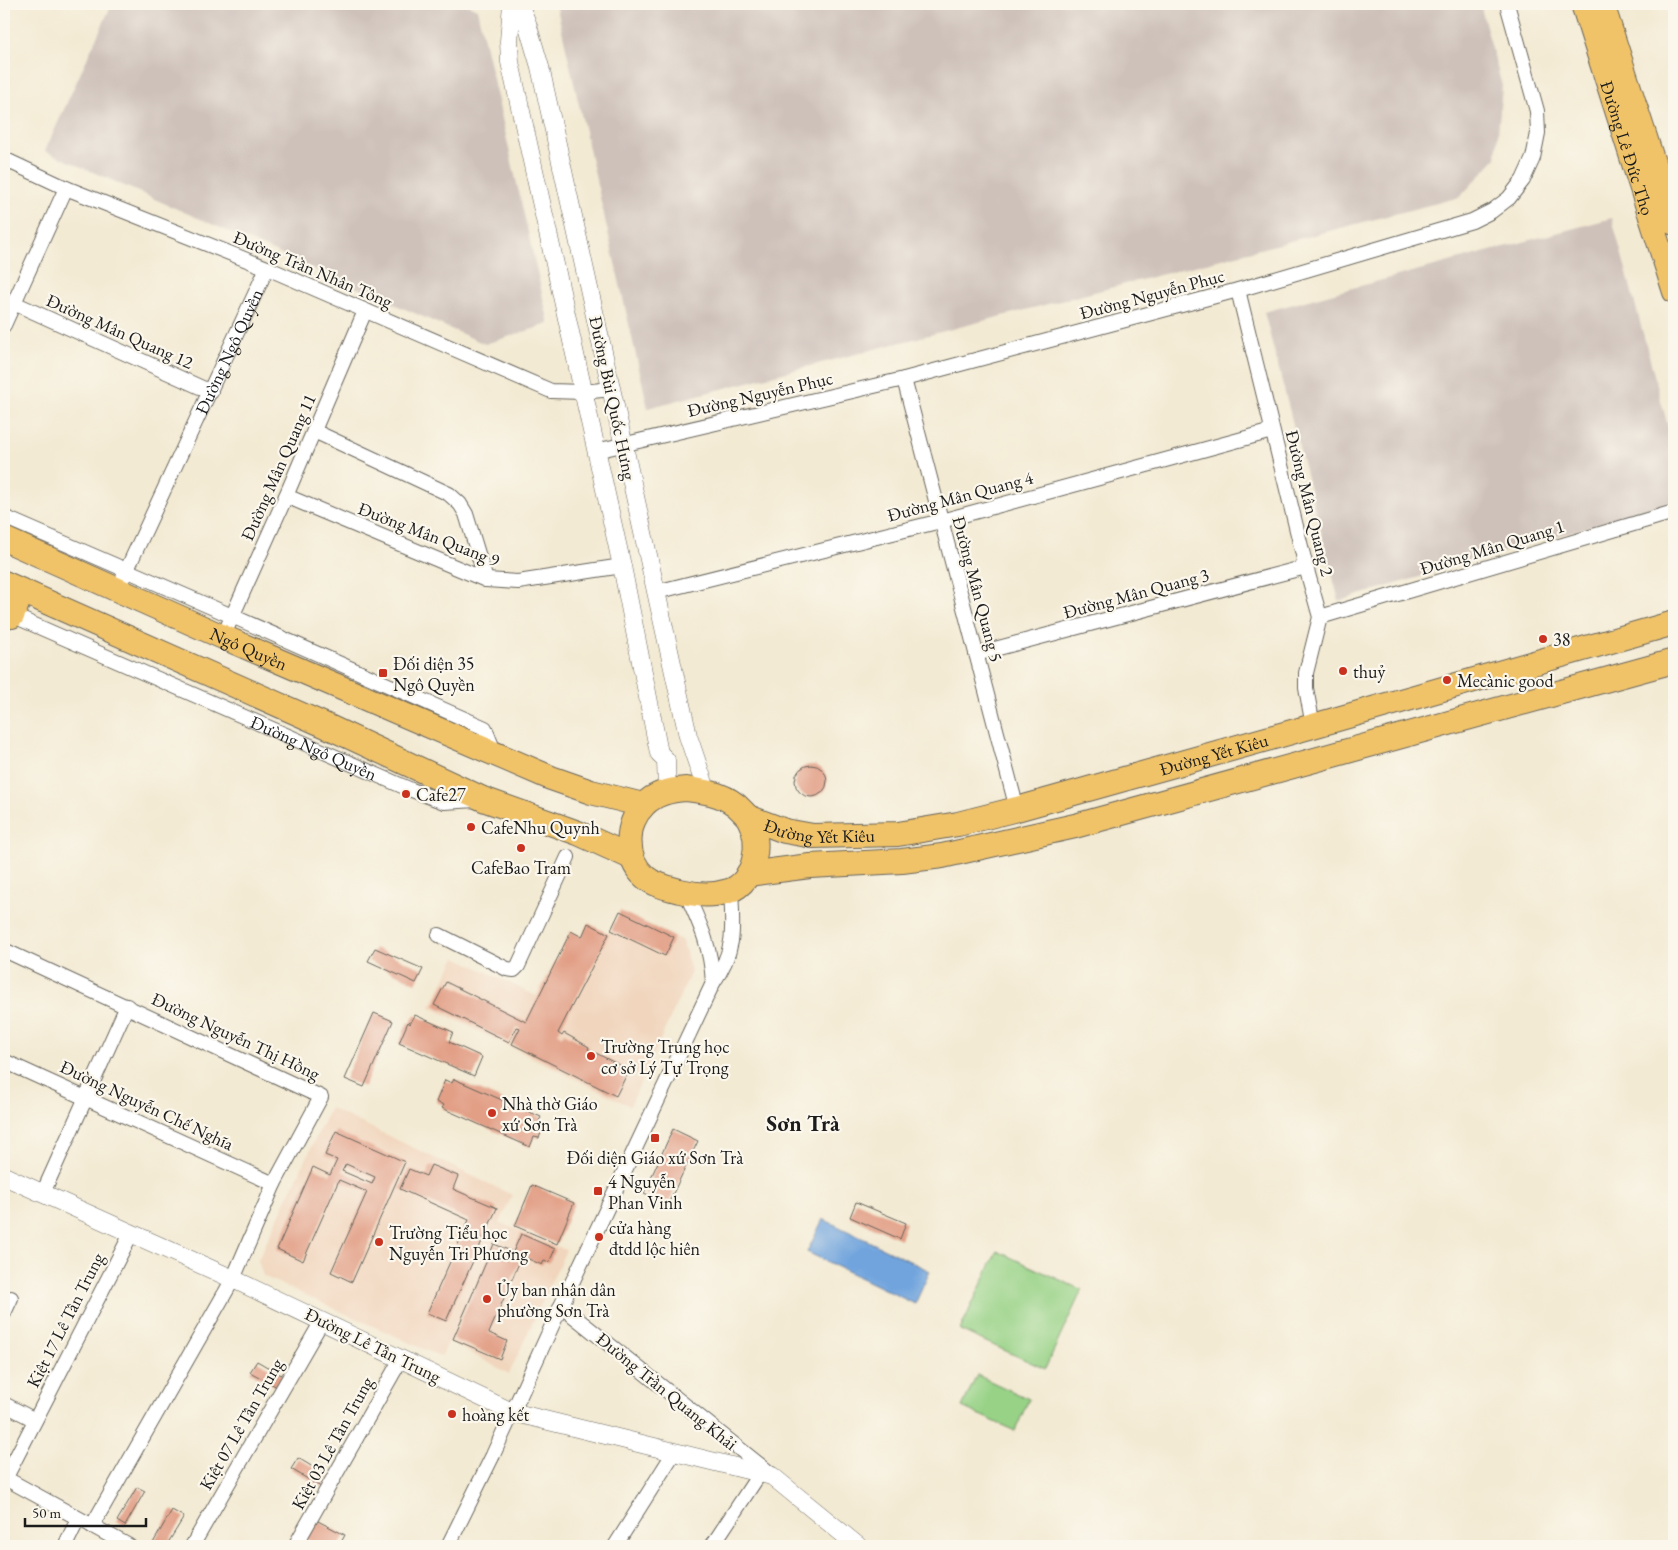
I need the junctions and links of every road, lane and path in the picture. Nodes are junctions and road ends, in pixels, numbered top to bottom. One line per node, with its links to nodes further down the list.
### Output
1 (512, 4): 17 (street, Đường Bùi Quốc Hưng)
2 (519, 4): 15 (street, Đường Bùi Quốc Hưng)
3 (1507, 4): 9 (street, Đường Nguyễn Phục)
4 (1594, 9): 7 (main road, Đường Lê Đức Thọ); 10 (main road, Đường Lê Đức Thọ)
5 (4, 159): 6 (street, Đường Trần Nhân Tông)
6 (66, 188): 8 (street, Đường Trần Nhân Tông); 11 (street)
7 (1674, 224)
8 (267, 268): 12 (street, Đường Trần Nhân Tông); 16 (street, Đường Ngô Quyền)
9 (1238, 290): 14 (street, Đường Nguyễn Phục); 19 (street, Đường Mân Quang 2)
10 (1674, 292)
11 (14, 303): 13 (street); 16 (street, Đường Mân Quang 12)
12 (365, 311): 17 (street, Đường Trần Nhân Tông); 18 (street, Đường Mân Quang 11)
13 (4, 325)
14 (904, 379): 20 (street, Đường Nguyễn Phục); 25 (street, Đường Mân Quang 5)
15 (611, 389): 17 (street, Đường Trần Nhân Tông); 20 (street, Đường Bùi Quốc Hưng)
16 (211, 392): 30 (street, Đường Ngô Quyền)
17 (583, 392): 21 (street, Đường Bùi Quốc Hưng)
18 (314, 431): 22 (street, Đường Mân Quang 11); 29 (street)
19 (1272, 431): 25 (street, Đường Mân Quang 4); 28 (street, Đường Mân Quang 2)
20 (623, 445): 21 (street, Đường Nguyễn Phục); 32 (street, Đường Bùi Quốc Hưng)
21 (596, 451): 27 (street, Đường Bùi Quốc Hưng)
22 (286, 496): 29 (street, Đường Mân Quang 9); 36 (street, Đường Mân Quang 11)
23 (1674, 512): 34 (street, Đường Mân Quang 1)
24 (4, 517): 30 (street)
25 (940, 521): 32 (street, Đường Mân Quang 4); 37 (street, Đường Mân Quang 5)
26 (4, 539): 30 (highway, Ngô Quyền)
27 (622, 566): 29 (street, Đường Mân Quang 9); 40 (street, Đường Bùi Quốc Hưng)
28 (1306, 567): 34 (street, Đường Mân Quang 2); 37 (street, Đường Mân Quang 3)
29 (486, 580)
30 (122, 581): 36 (highway, Ngô Quyền)
31 (13, 587): 33 (highway); 42 (highway)
32 (656, 592): 41 (street, Đường Bùi Quốc Hưng)
33 (8, 614): 42 (street, Đường Ngô Quyền)
34 (1320, 617): 39 (street, Đường Mân Quang 2)
35 (1674, 623): 39 (highway, Đường Yết Kiêu)
36 (228, 626): 43 (highway, Ngô Quyền)
37 (976, 654): 44 (street, Đường Mân Quang 5)
38 (1674, 661): 48 (highway, Đường Yết Kiêu)
39 (1313, 726): 44 (highway, Đường Yết Kiêu)
40 (668, 791): 41 (highway); 43 (highway)
41 (707, 792): 45 (highway)
42 (483, 799): 47 (highway, Đường Ngô Quyền)
43 (643, 805): 47 (highway)
44 (1017, 809): 45 (highway, Đường Yết Kiêu)
45 (748, 817): 48 (highway)
46 (568, 857): 51 (street)
47 (631, 857): 50 (highway)
48 (748, 874): 49 (highway)
49 (731, 890): 50 (highway); 53 (street)
50 (686, 893): 53 (street)
51 (439, 935)
52 (4, 950): 54 (street, Đường Nguyễn Thị Hồng)
53 (713, 983): 63 (street)
54 (127, 1006): 56 (street); 58 (street, Đường Nguyễn Thị Hồng)
55 (4, 1061): 56 (street, Đường Nguyễn Chế Nghĩa)
56 (85, 1097): 58 (street, Đường Nguyễn Chế Nghĩa); 59 (street)
57 (4, 1176): 59 (street, Đường Lê Tân Trung)
58 (274, 1184): 61 (street, Đường Nguyễn Thị Hồng)
59 (43, 1193): 60 (street, Đường Lê Tân Trung)
60 (132, 1232): 61 (street, Đường Lê Tân Trung); 69 (street, Kiệt 17 Lê Tân Trung)
61 (233, 1279): 65 (street, Đường Lê Tân Trung); 74 (street)
62 (12, 1298): 64 (street)
63 (561, 1306): 68 (street); 71 (street, Đường Trần Quang Khải)
64 (4, 1313)
65 (322, 1321): 66 (street, Đường Lê Tân Trung); 77 (street, Kiệt 07 Lê Tân Trung)
66 (401, 1359): 68 (street, Đường Lê Tân Trung); 78 (street, Kiệt 03 Lê Tân Trung)
67 (4, 1404): 69 (street)
68 (512, 1412): 70 (street, Đường Trần Quang Khải); 79 (street)
69 (35, 1420): 72 (street, Kiệt 17 Lê Tân Trung)
70 (675, 1451): 71 (street, Đường Trần Quang Khải); 80 (street)
71 (766, 1474): 81 (street); 82 (street, Đường Trần Quang Khải)
72 (4, 1479): 73 (street)
73 (78, 1519): 74 (street); 75 (street)
74 (92, 1526): 76 (street)
75 (65, 1546)
76 (129, 1546)
77 (192, 1546)
78 (295, 1546)
79 (448, 1546)
80 (615, 1546)
81 (712, 1546)
82 (858, 1546)

